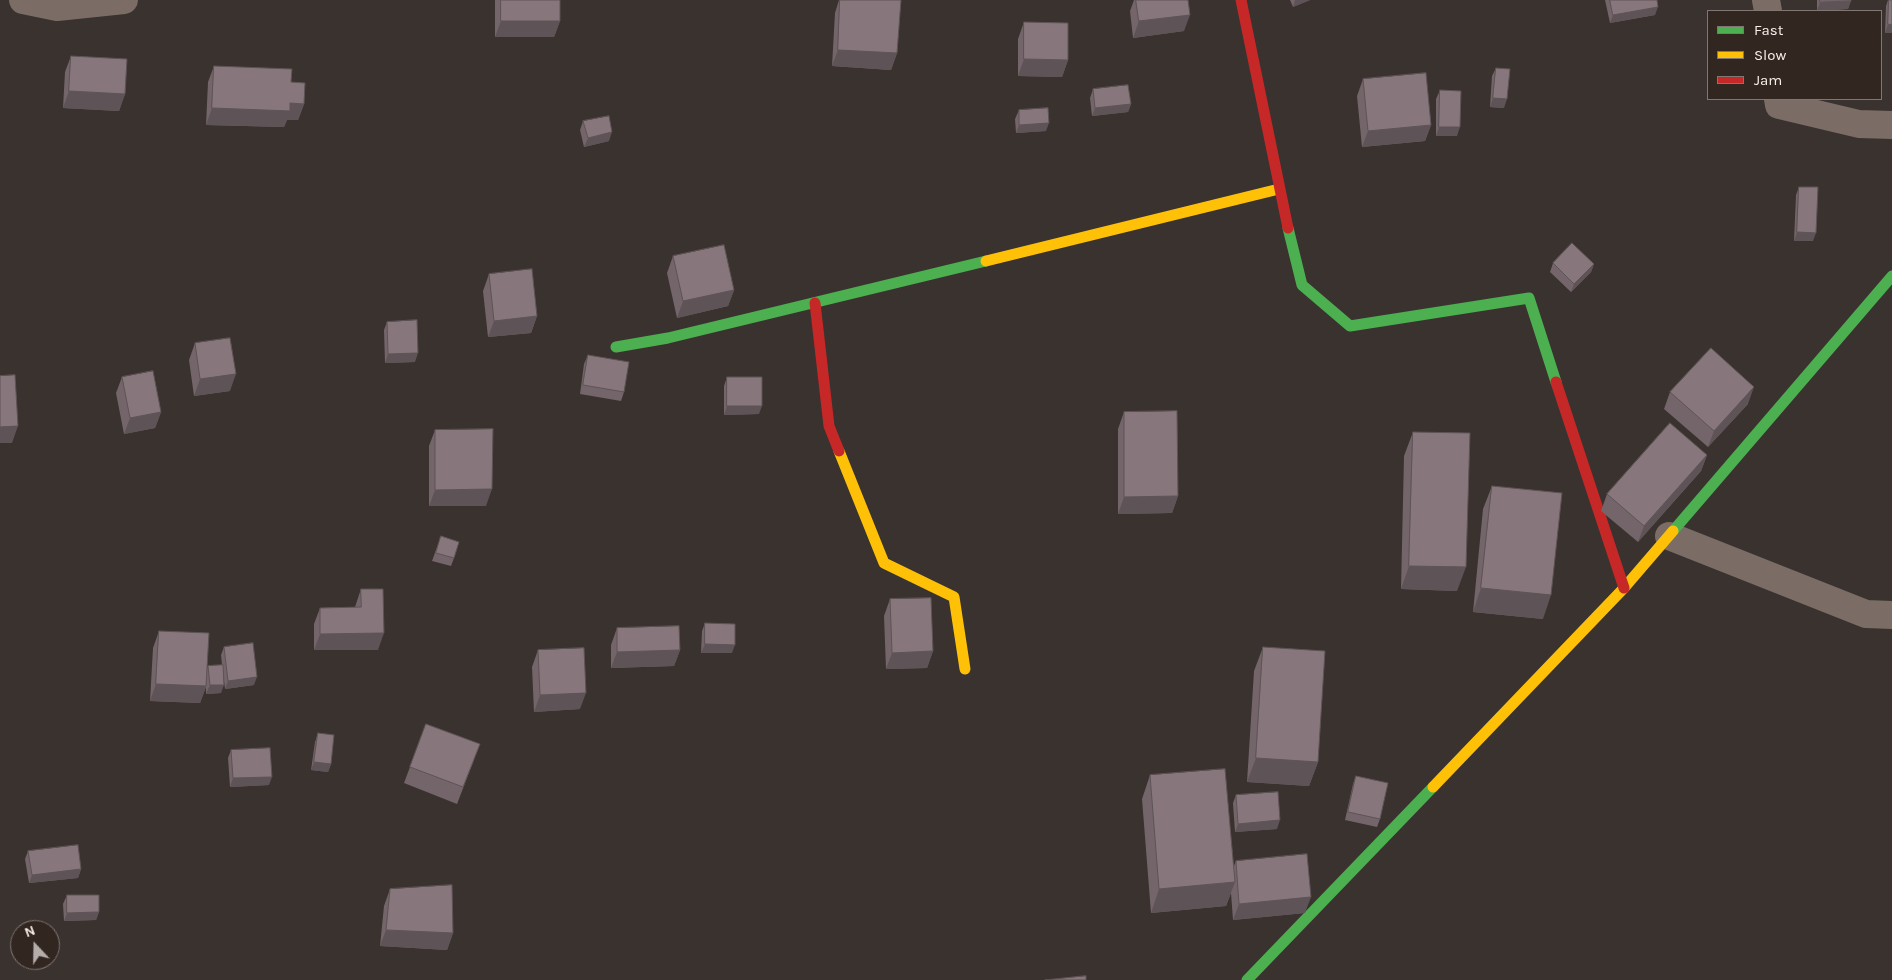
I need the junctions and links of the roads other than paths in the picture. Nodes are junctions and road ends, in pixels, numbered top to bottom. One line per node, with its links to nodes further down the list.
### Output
1 (23, 0): 2 (street)
2 (124, 0)
3 (1242, 0): 6 (street)
4 (1778, 100): 5 (street)
5 (1892, 125)
6 (1279, 189): 8 (street); 11 (street)
7 (1892, 276): 10 (street)
8 (814, 303): 9 (street); 13 (street)
9 (616, 347)
10 (1669, 536): 11 (street); 12 (street)
11 (1624, 588): 14 (street)
12 (1892, 615)
13 (965, 668)
14 (1247, 980)

